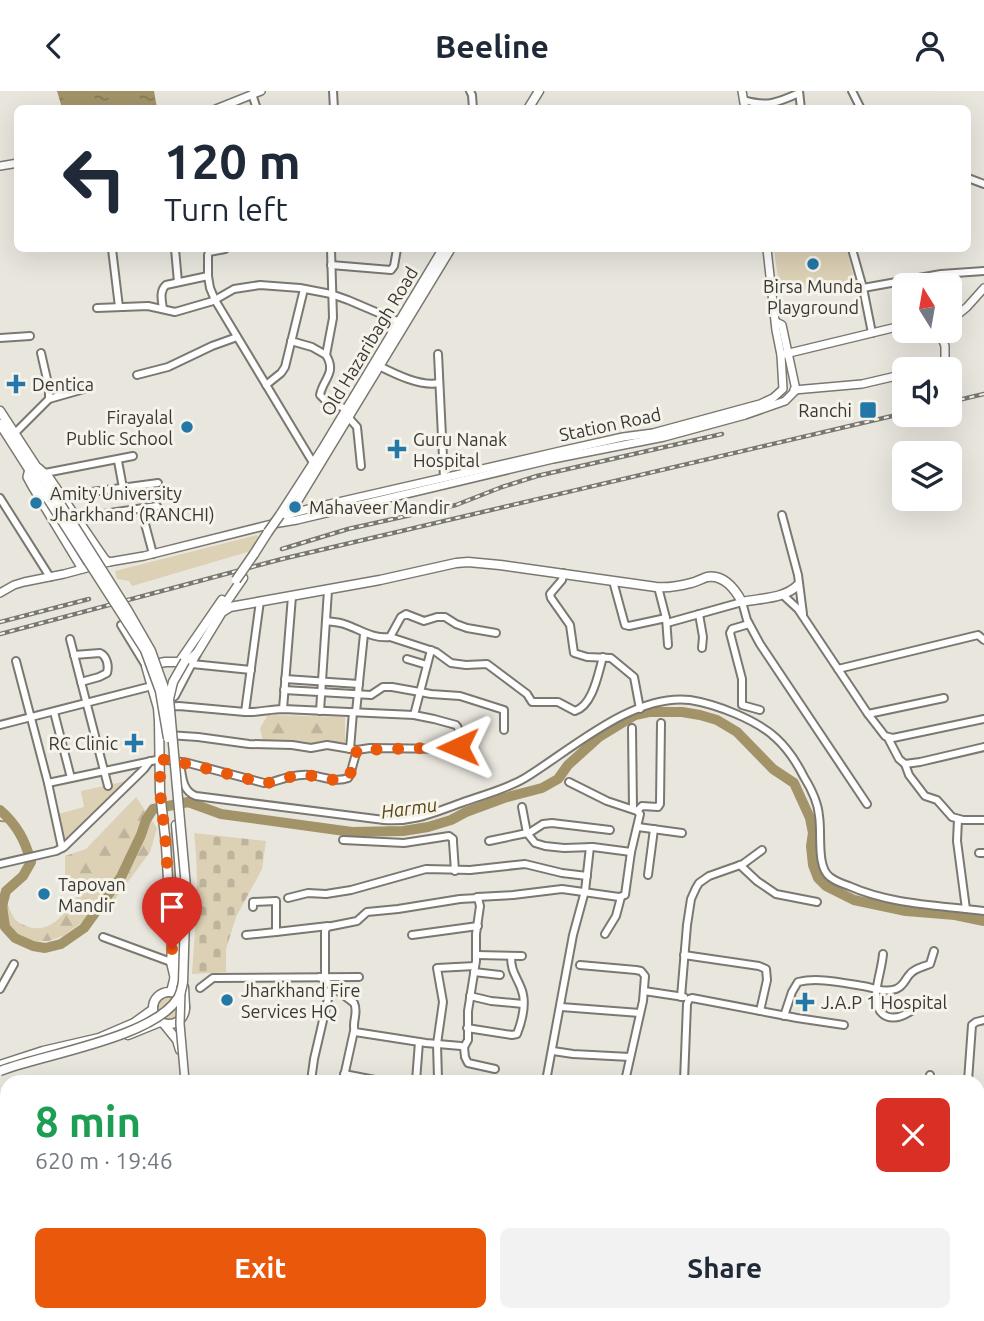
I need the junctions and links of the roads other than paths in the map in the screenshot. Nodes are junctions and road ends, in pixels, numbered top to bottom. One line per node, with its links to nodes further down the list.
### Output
1 (743, 91): 4 (street)
2 (799, 92): 4 (street)
3 (256, 93): 5 (street)
4 (745, 104)
5 (232, 105)
6 (112, 252): 26 (street)
7 (175, 252): 20 (street)
8 (209, 252): 19 (street)
9 (331, 252): 17 (street)
10 (396, 252): 17 (street)
11 (444, 252): 30 (street)
12 (444, 252): 41 (street)
13 (444, 252): 69 (main road, Old Hazaribagh Road)
14 (444, 252): 69 (main road)
15 (767, 252): 39 (street)
16 (853, 252): 21 (street)
17 (331, 265): 24 (street)
18 (984, 271): 21 (street)
19 (208, 276): 20 (street); 25 (street)
20 (178, 282): 28 (street)
21 (863, 288): 32 (street)
22 (984, 288): 29 (street)
23 (304, 289): 24 (street); 25 (street); 36 (street)
24 (331, 294): 30 (street); 40 (street)
25 (215, 300): 28 (street); 34 (street)
26 (119, 307): 27 (street); 28 (street)
27 (97, 308)
28 (163, 309)
29 (962, 311)
30 (396, 320): 50 (street)
31 (892, 328): 32 (street)
32 (872, 333): 39 (street)
33 (30, 336): 35 (street)
34 (237, 337): 42 (street); 45 (street)
35 (0, 338)
36 (291, 341): 40 (street); 45 (street)
37 (41, 353): 49 (street)
38 (438, 354): 44 (street)
39 (785, 354): 47 (street); 48 (street)
40 (326, 355): 50 (street)
41 (379, 366): 44 (street); 52 (street)
42 (137, 375)
43 (892, 377): 48 (street)
44 (439, 383): 61 (street)
45 (267, 385): 57 (street)
46 (84, 389): 49 (street)
47 (783, 389): 48 (street); 61 (street, Station Road)
48 (796, 390): 69 (street)
49 (49, 399): 54 (street)
50 (344, 408): 57 (street)
51 (0, 411): 54 (main road)
52 (349, 418): 58 (street); 69 (street)
53 (0, 424): 59 (main road)
54 (15, 433): 59 (main road)
55 (134, 456): 56 (street)
56 (118, 461): 60 (street); 63 (street)
57 (312, 461): 71 (street)
58 (361, 466)
59 (33, 468): 60 (street); 64 (main road); 74 (street)
60 (46, 473): 64 (street)
61 (444, 478): 69 (street, Station Road)
62 (158, 482): 63 (street)
63 (123, 488): 64 (street)
64 (55, 497): 70 (street); 155 (main road, bridge)
65 (0, 498): 76 (street)
66 (157, 506): 67 (street)
67 (141, 509): 70 (street); 72 (street)
68 (782, 515): 78 (street)
69 (285, 516): 71 (main road, bridge)
70 (76, 518): 73 (street)
71 (272, 529): 72 (street); 105 (main road, bridge)
72 (153, 554): 73 (street)
73 (109, 562): 74 (street)
74 (82, 569): 76 (street)
75 (563, 573): 77 (main road); 80 (main road); 102 (street)
76 (50, 577): 81 (street)
77 (613, 581): 79 (main road); 89 (street)
78 (798, 585): 82 (main road); 87 (street)
79 (658, 587): 85 (main road); 89 (street)
80 (328, 590): 83 (main road); 88 (street)
81 (0, 593)
82 (783, 594): 85 (main road); 87 (street)
83 (292, 596): 84 (main road); 110 (street)
84 (260, 601): 100 (main road); 109 (street)
85 (742, 602): 86 (street); 90 (street)
86 (699, 614): 89 (street); 98 (street)
87 (803, 616): 108 (street)
88 (326, 621): 93 (street); 111 (street)
89 (667, 621): 97 (street)
90 (749, 624): 124 (street); 150 (street)
91 (121, 625): 107 (street)
92 (496, 633): 94 (street)
93 (364, 634): 94 (street); 113 (street)
94 (390, 637): 99 (street)
95 (70, 639): 101 (street)
96 (984, 640): 108 (street)
97 (668, 645)
98 (702, 648)
99 (431, 650): 102 (street); 106 (street)
100 (197, 653): 105 (street); 107 (main road)
101 (74, 655): 112 (street); 112 (street)
102 (603, 657): 123 (street)
103 (407, 659): 106 (street)
104 (16, 661): 131 (street)
105 (186, 662): 109 (street); 121 (street); 205 (main road, bridge); 229 (main road, bridge)
106 (427, 665): 117 (street)
107 (146, 666): 114 (main road)
108 (838, 669): 129 (street)
109 (251, 670): 127 (street)
110 (285, 679): 111 (street); 115 (street)
111 (322, 681): 113 (street); 116 (street)
112 (81, 682): 120 (street)
113 (359, 684): 118 (street)
114 (152, 686): 120 (street); 121 (main road)
115 (284, 690): 116 (street); 122 (street)
116 (321, 691): 118 (street); 125 (street)
117 (421, 692): 118 (street); 130 (street); 136 (street)
118 (358, 694): 128 (street)
119 (944, 698): 129 (street)
120 (87, 703): 126 (street); 145 (street)
121 (158, 708): 127 (street); 137 (main road)
122 (283, 709): 125 (street); 127 (street)
123 (640, 709): 143 (street); 178 (street)
124 (760, 710)
125 (320, 711): 128 (street)
126 (54, 712): 131 (street); 146 (street)
127 (245, 712)
128 (354, 712): 130 (street); 140 (street)
129 (868, 714): 138 (street)
130 (414, 715): 140 (street)
131 (30, 718): 134 (street); 148 (street)
132 (984, 719): 138 (street)
133 (661, 723): 152 (street)
134 (0, 725)
135 (632, 728): 152 (street)
136 (504, 730)
137 (159, 735): 140 (street); 141 (main road)
138 (887, 738): 144 (street)
139 (984, 747): 144 (street)
140 (353, 749): 143 (street)
141 (160, 759): 142 (street); 143 (street); 193 (main road)
142 (150, 761): 145 (street); 164 (street)
143 (180, 762)
144 (905, 764): 153 (street)
145 (104, 771): 146 (street); 149 (street)
146 (71, 778): 148 (street)
147 (569, 782): 152 (street)
148 (48, 783): 164 (street)
149 (108, 786)
150 (867, 804)
151 (522, 807): 159 (street)
152 (635, 810): 156 (street)
153 (958, 819): 154 (street); 178 (street)
154 (984, 820)
155 (179, 826): 200 (main road); 217 (main road)
156 (638, 827): 157 (street); 166 (street)
157 (654, 829): 160 (street); 170 (street)
158 (610, 830): 159 (street)
159 (528, 833): 162 (street); 163 (street)
160 (682, 833)
161 (343, 840): 169 (street)
162 (489, 841)
163 (590, 847): 166 (street); 171 (street)
164 (62, 848): 167 (street)
165 (762, 850): 168 (street)
166 (631, 852): 174 (street)
167 (0, 864)
168 (740, 865): 176 (street); 190 (street)
169 (454, 871): 171 (street); 175 (street)
170 (648, 875)
171 (587, 876): 172 (street)
172 (585, 891): 173 (street); 174 (street); 212 (street)
173 (477, 897): 180 (street); 181 (street)
174 (621, 897): 183 (street)
175 (288, 898)
176 (817, 902)
177 (253, 907): 182 (street)
178 (966, 909): 179 (street)
179 (984, 911)
180 (328, 926): 182 (street); 198 (street)
181 (478, 926): 185 (street); 189 (street)
182 (276, 932): 184 (street)
183 (605, 934)
184 (246, 935)
185 (412, 935)
186 (103, 937): 193 (street)
187 (934, 951): 204 (street)
188 (883, 954): 204 (street)
189 (477, 955): 191 (street); 196 (street)
190 (684, 955): 209 (street); 214 (street)
191 (511, 956): 192 (street); 211 (street)
192 (522, 956)
193 (171, 963): 200 (main road)
194 (14, 964): 203 (street)
195 (580, 965): 207 (street)
196 (474, 969): 197 (street); 208 (street); 225 (street)
197 (500, 975)
198 (323, 977): 199 (street); 201 (street); 202 (street)
199 (359, 977)
200 (175, 979): 206 (main road)
201 (331, 986): 223 (street); 234 (street)
202 (200, 988)
203 (0, 989)
204 (877, 989): 215 (street); 218 (street)
205 (181, 991): 229 (main road, bridge); 231 (street, bridge)
206 (171, 992): 213 (main road); 217 (main road)
207 (644, 992): 209 (street); 216 (street)
208 (470, 996): 211 (street); 222 (street)
209 (681, 997): 210 (street)
210 (690, 998): 214 (street); 240 (street)
211 (523, 1004): 222 (street)
212 (561, 1007): 216 (street); 227 (street)
213 (152, 1010): 220 (main road); 229 (main road)
214 (760, 1011): 218 (street)
215 (911, 1011)
216 (640, 1013): 228 (street)
217 (184, 1016): 220 (main road); 233 (main road)
218 (784, 1016): 221 (street)
219 (984, 1020): 241 (street)
220 (162, 1023): 229 (main road); 232 (main road)
221 (844, 1025)
222 (467, 1028): 226 (street)
223 (354, 1031): 224 (street); 235 (street)
224 (419, 1042): 225 (street); 236 (street)
225 (436, 1044): 226 (street); 237 (street)
226 (464, 1048): 230 (street)
227 (553, 1051): 228 (street); 238 (street)
228 (630, 1058): 239 (street)
229 (0, 1069)
230 (495, 1069)
231 (185, 1075)
232 (185, 1075)
233 (186, 1075)
234 (312, 1075)
235 (345, 1075)
236 (416, 1075)
237 (438, 1075)
238 (548, 1075)
239 (626, 1075)
240 (684, 1075)
241 (968, 1075)

